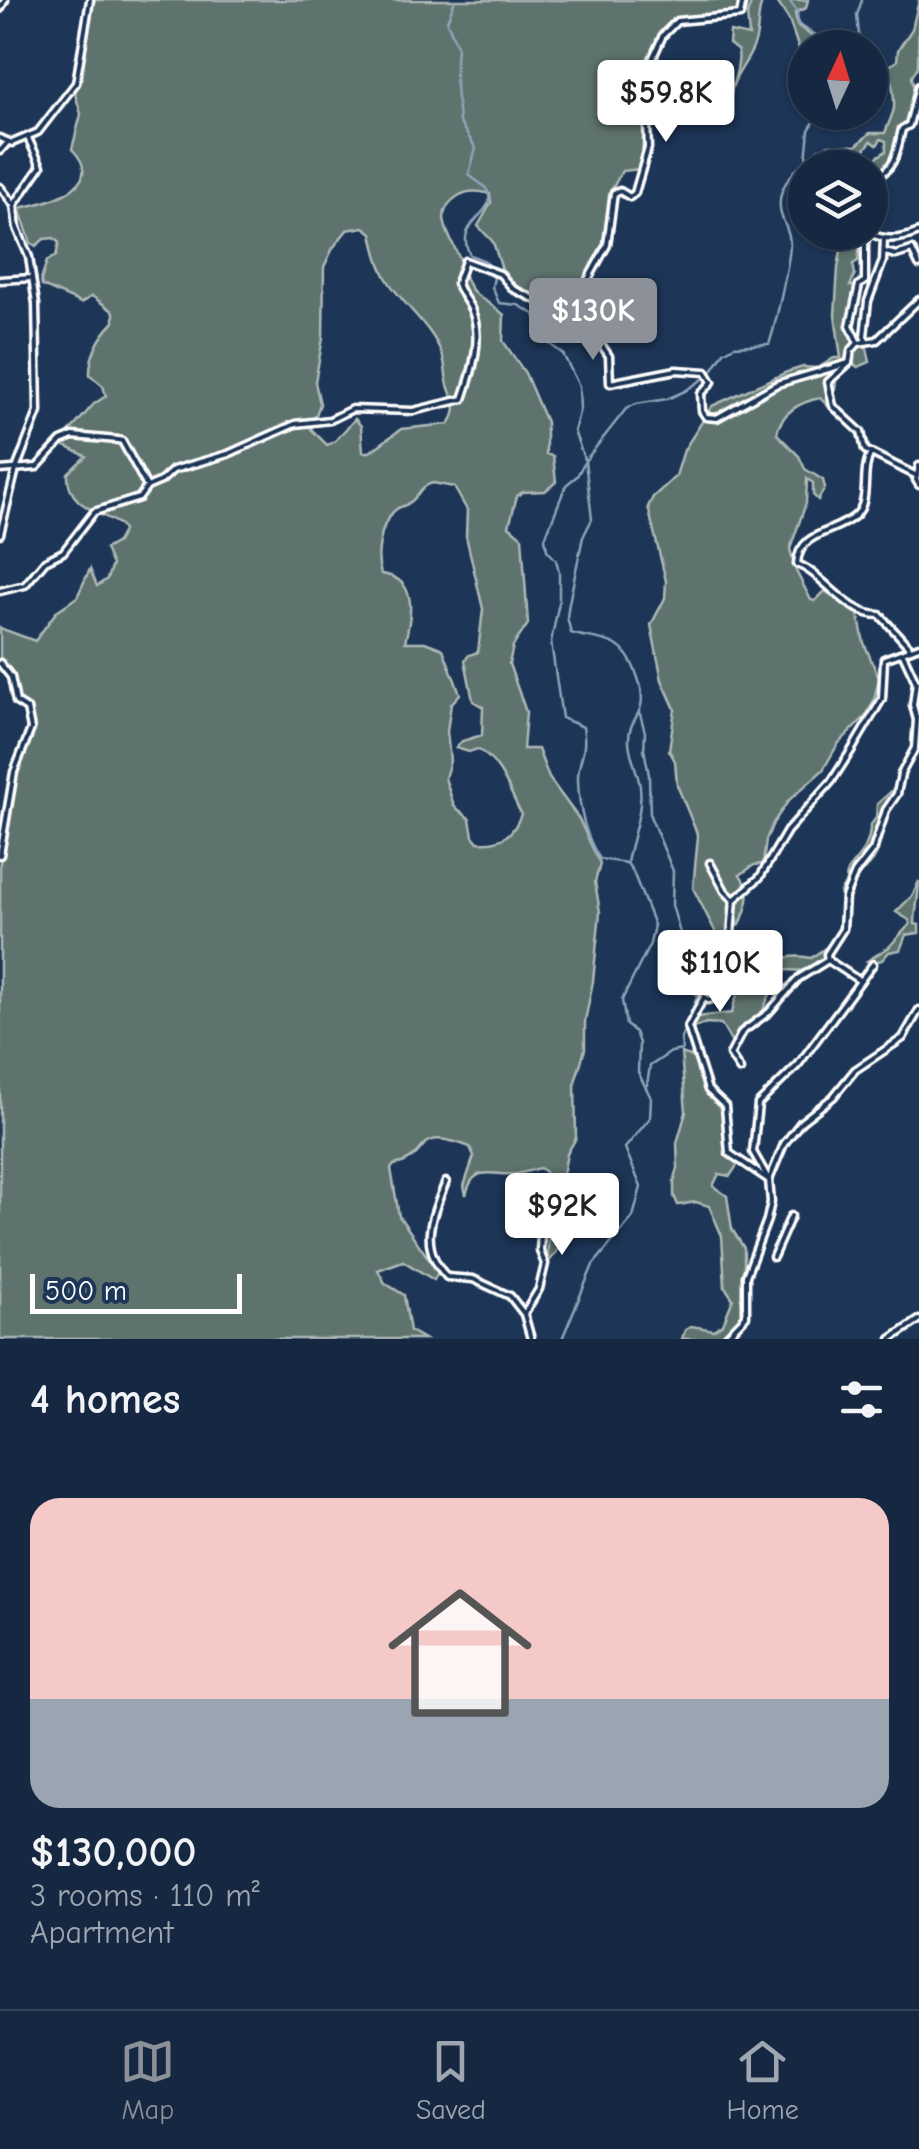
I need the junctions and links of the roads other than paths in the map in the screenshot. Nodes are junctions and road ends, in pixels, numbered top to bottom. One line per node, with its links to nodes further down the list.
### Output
1 (6, 0): 4 (street)
2 (90, 0): 7 (street)
3 (743, 0): 21 (street)
4 (0, 8)
5 (919, 86): 10 (street)
6 (0, 138): 8 (street)
7 (28, 138): 8 (street); 12 (street)
8 (8, 142): 9 (street)
9 (0, 151)
10 (888, 167)
11 (0, 187): 12 (street)
12 (14, 205): 18 (street)
13 (919, 232): 14 (street)
14 (888, 238)
15 (864, 250): 22 (street)
16 (885, 252): 17 (street); 23 (street)
17 (919, 265)
18 (32, 278): 19 (street); 27 (street)
19 (0, 280)
20 (919, 300): 23 (street)
21 (575, 334): 24 (street); 31 (street)
22 (858, 342): 23 (street); 24 (street)
23 (866, 342)
24 (849, 363): 25 (street)
25 (871, 454): 29 (street); 36 (street)
26 (919, 466): 29 (street)
27 (16, 469): 28 (street); 31 (street); 32 (street)
28 (0, 470)
29 (916, 476): 30 (street)
30 (919, 485)
31 (148, 487): 34 (street)
32 (1, 522): 33 (street)
33 (0, 534)
34 (0, 592)
35 (919, 646): 36 (street)
36 (910, 649): 37 (street)
37 (904, 654): 42 (street); 43 (street)
38 (0, 663): 39 (street)
39 (2, 823): 40 (street)
40 (0, 855)
41 (710, 863): 42 (street)
42 (734, 900): 48 (street)
43 (828, 960): 45 (street); 47 (street)
44 (873, 964): 45 (street)
45 (860, 981): 48 (street)
46 (919, 1010): 48 (street)
47 (740, 1070)
48 (769, 1180): 56 (street)
49 (446, 1182): 53 (street)
50 (528, 1184): 53 (street)
51 (792, 1216): 52 (street)
52 (773, 1257)
53 (524, 1314): 55 (street)
54 (919, 1320): 57 (street)
55 (531, 1339)
56 (724, 1339)
57 (891, 1339)

